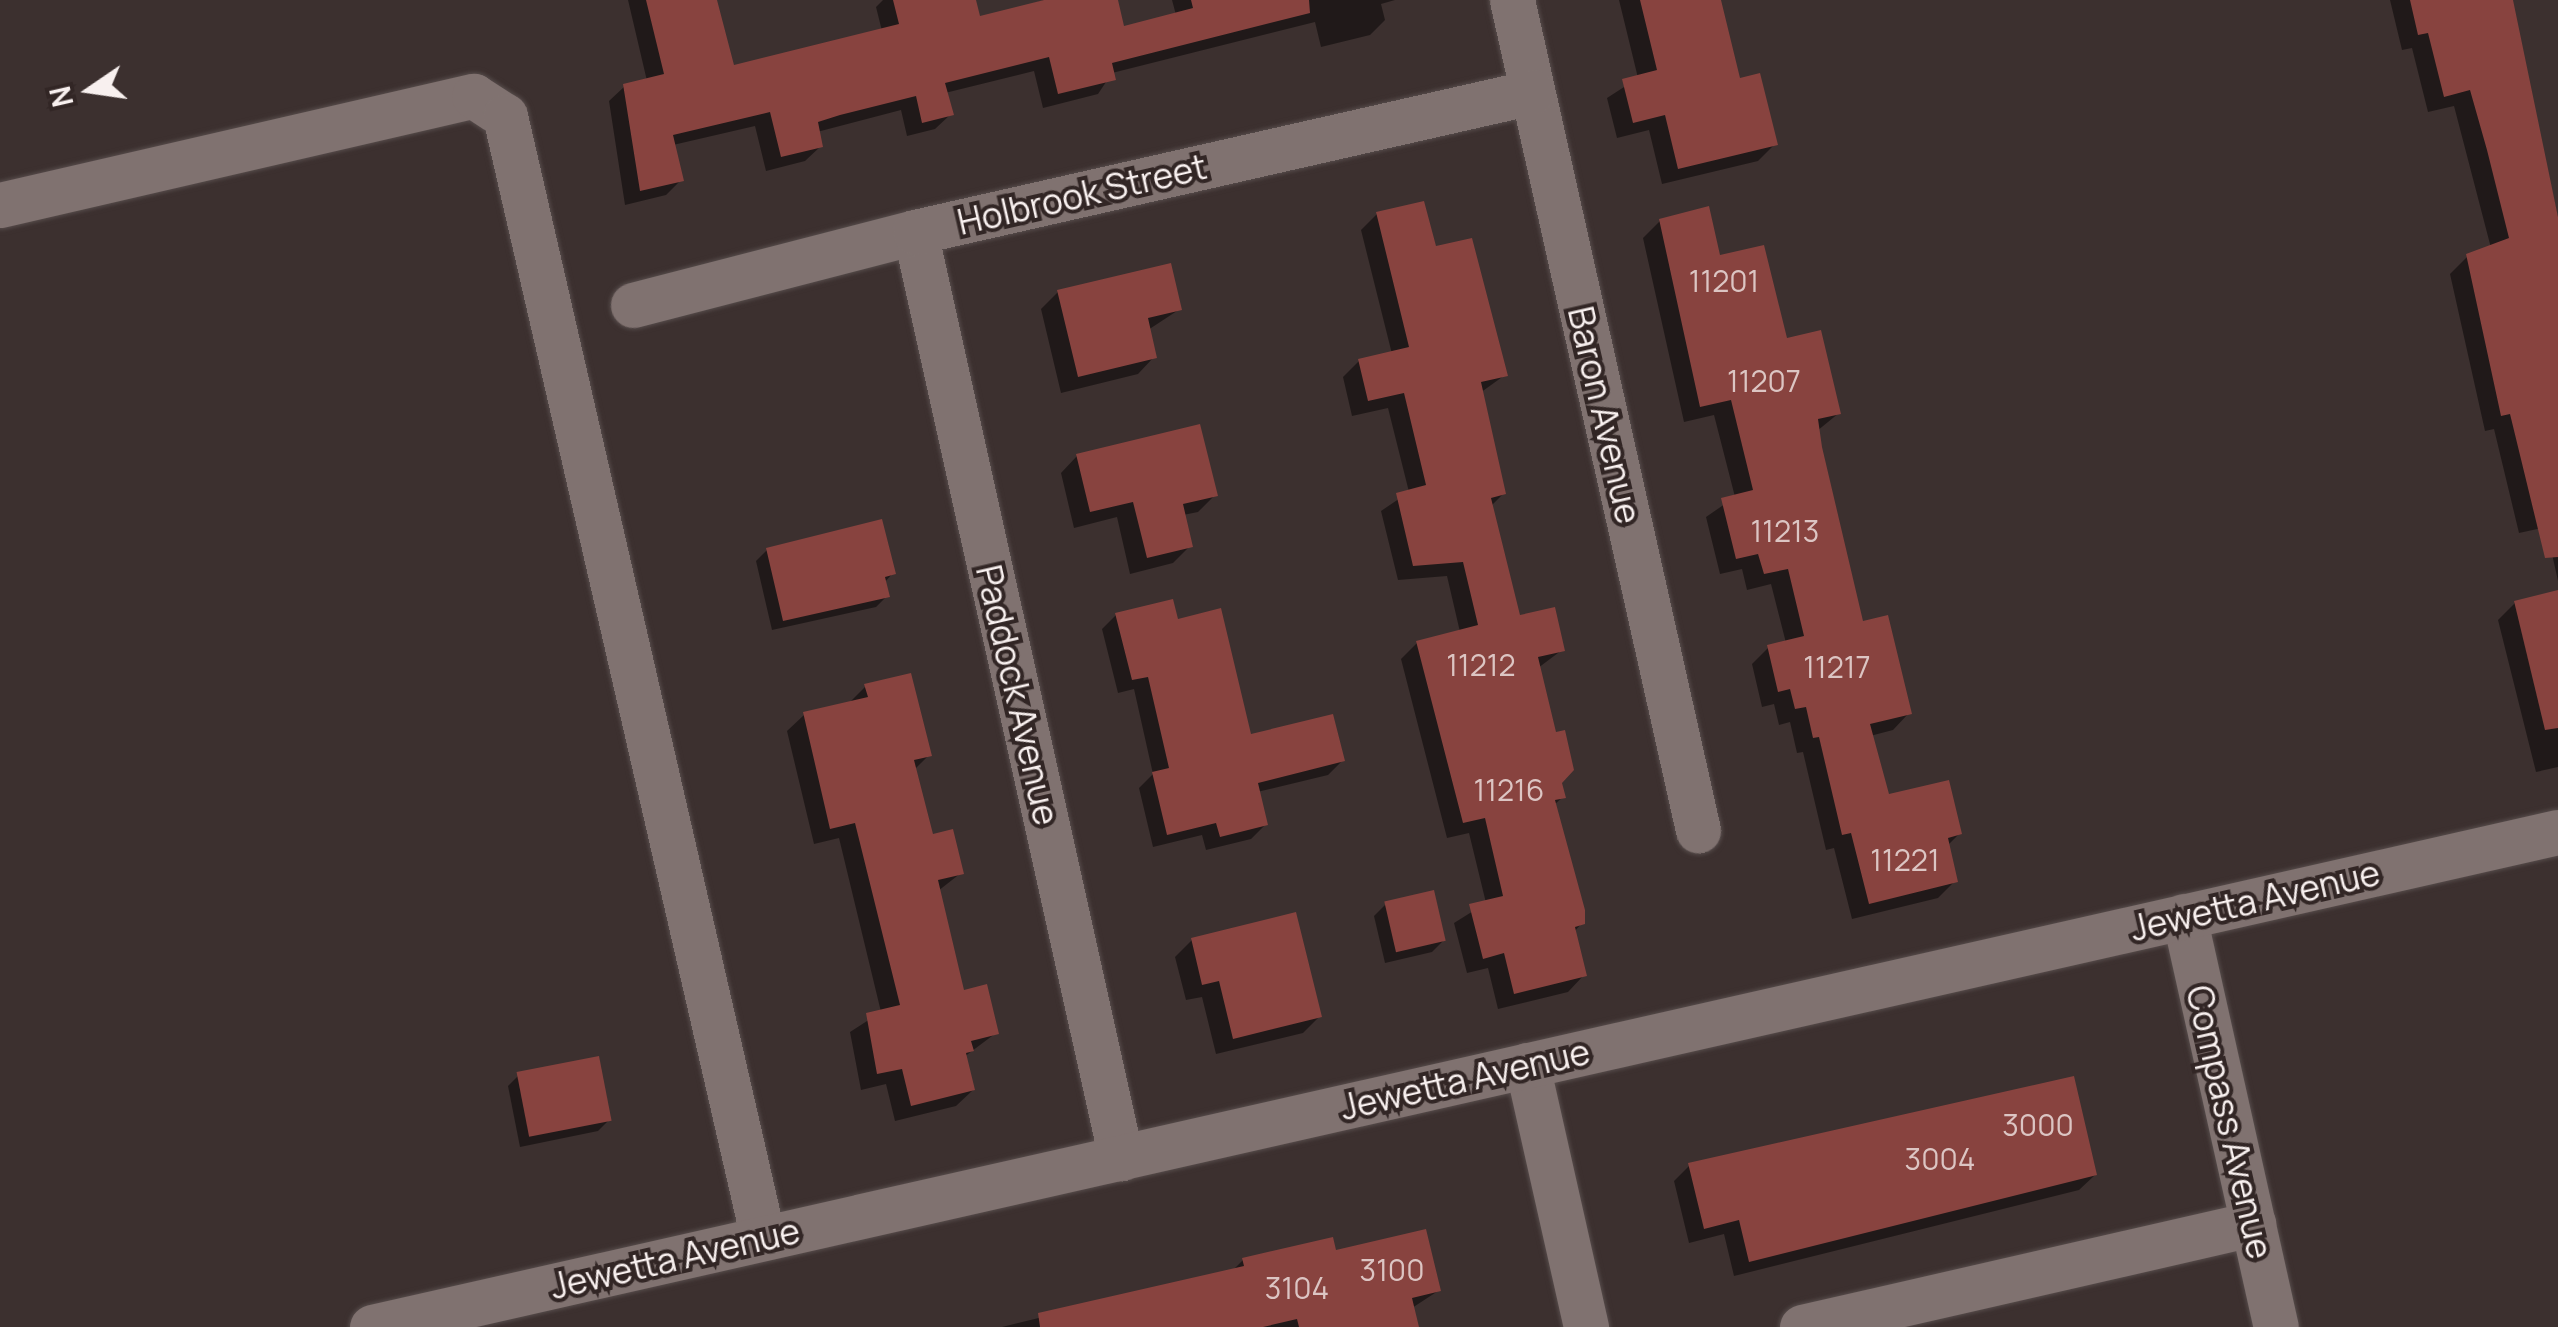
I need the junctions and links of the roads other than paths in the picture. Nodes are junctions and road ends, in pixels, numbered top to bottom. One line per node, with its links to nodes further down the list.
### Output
1 (1512, 0): 2 (street, Baron Avenue)
2 (1532, 92): 4 (street, Holbrook Street); 6 (street, Baron Avenue)
3 (0, 205): 12 (street)
4 (914, 232): 5 (street, Holbrook Street); 10 (street, Paddock Avenue)
5 (633, 305)
6 (1698, 830)
7 (2558, 832): 8 (street, Jewetta Avenue)
8 (2184, 916): 9 (street, Jewetta Avenue); 11 (street, Compass Avenue)
9 (1527, 1065): 10 (street, Jewetta Avenue); 14 (street)
10 (1121, 1158): 12 (street, Jewetta Avenue)
11 (2253, 1224): 15 (street); 16 (street, Compass Avenue)
12 (763, 1238): 13 (street, Jewetta Avenue)
13 (372, 1327)
14 (1586, 1327)
15 (1802, 1327)
16 (2276, 1327)

